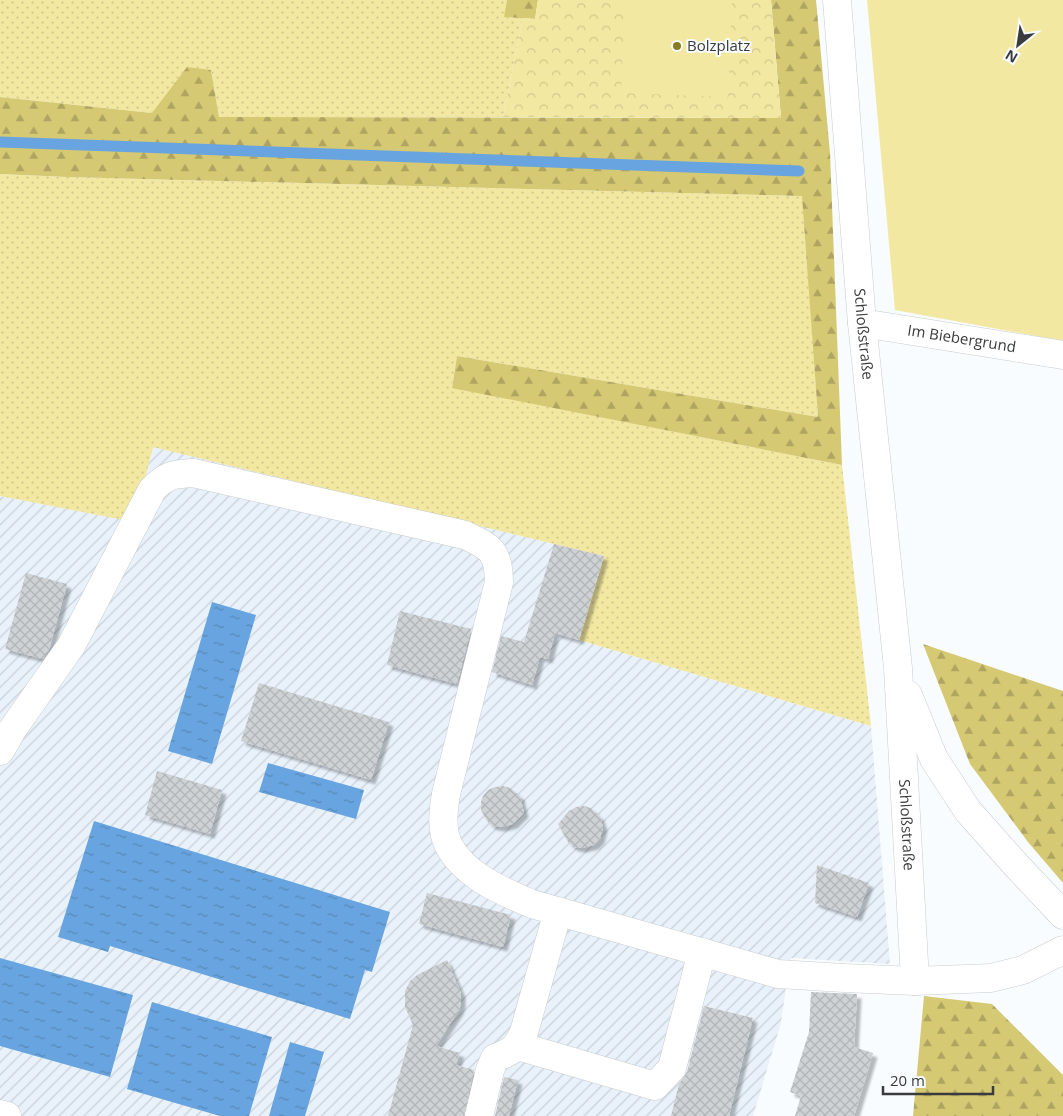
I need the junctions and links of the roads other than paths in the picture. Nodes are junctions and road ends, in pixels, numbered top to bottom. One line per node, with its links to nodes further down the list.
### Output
1 (837, 0): 2 (street, Schloßstraße)
2 (862, 323): 3 (street, Im Biebergrund); 4 (street, Schloßstraße)
3 (1063, 356)
4 (898, 668): 7 (street, Schloßstraße); 10 (street, Schloßstraße)
5 (0, 751): 6 (street)
6 (558, 911): 9 (street); 11 (street)
7 (1063, 915)
8 (1063, 950): 10 (street)
9 (702, 952): 10 (street); 11 (street)
10 (915, 981)
11 (518, 1046): 14 (street)
12 (0, 1114): 13 (street)
13 (7, 1116)
14 (479, 1116)

